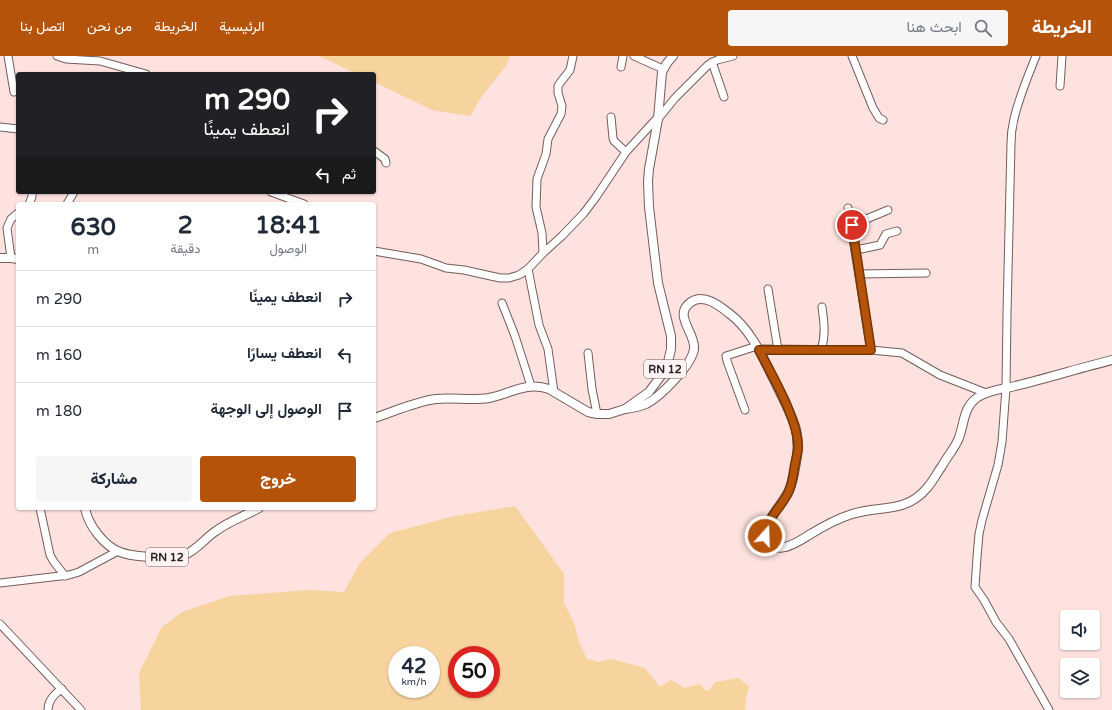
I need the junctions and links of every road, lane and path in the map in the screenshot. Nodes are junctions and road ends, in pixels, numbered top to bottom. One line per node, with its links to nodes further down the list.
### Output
1 (8, 56): 16 (street)
2 (57, 56): 14 (street)
3 (573, 56): 35 (street)
4 (623, 56): 12 (street)
5 (634, 56): 13 (street)
6 (673, 56): 13 (main road, RN 12)
7 (732, 56): 11 (street)
8 (852, 56): 20 (street)
9 (1036, 56): 51 (street)
10 (1062, 56): 15 (street)
11 (712, 62): 17 (street); 19 (street)
12 (621, 67)
13 (663, 69): 19 (main road, RN 12)
14 (139, 72)
15 (1060, 86)
16 (14, 92)
17 (724, 96)
18 (610, 117): 24 (street)
19 (658, 118): 24 (street); 54 (main road, RN 12)
20 (883, 120)
21 (0, 127): 22 (street)
22 (16, 129)
23 (376, 152): 25 (street)
24 (626, 152): 35 (street)
25 (386, 163)
26 (277, 194): 27 (street)
27 (299, 202)
28 (848, 208): 31 (street)
29 (888, 210): 31 (street)
30 (16, 215): 37 (street)
31 (852, 225): 33 (street)
32 (897, 231): 33 (street)
33 (856, 250): 40 (street)
34 (376, 251): 38 (street)
35 (543, 254): 38 (street)
36 (0, 258): 37 (main road)
37 (14, 259)
38 (528, 269): 52 (street)
39 (926, 273): 40 (street)
40 (859, 274): 47 (street)
41 (768, 289): 45 (street)
42 (502, 303): 50 (street)
43 (822, 307): 46 (street)
44 (758, 348): 45 (street); 53 (main road); 54 (main road); 55 (street)
45 (778, 350): 46 (street)
46 (821, 350): 47 (street)
47 (871, 350): 53 (street)
48 (588, 354): 56 (street)
49 (1112, 360): 51 (main road)
50 (531, 386): 52 (main road, RN 12); 57 (main road, RN 12)
51 (1006, 388): 53 (main road); 68 (street)
52 (554, 392): 56 (main road, RN 12)
53 (986, 393)
54 (625, 409): 56 (main road, RN 12)
55 (745, 410)
56 (597, 414)
57 (376, 417)
58 (40, 510): 62 (street)
59 (85, 510): 61 (main road, RN 12)
60 (255, 510): 61 (main road, RN 12)
61 (118, 552): 62 (street)
62 (65, 576): 63 (street)
63 (0, 582)
64 (0, 624): 65 (street)
65 (62, 689): 66 (street); 67 (street)
66 (48, 710)
67 (81, 710)
68 (1050, 710)

